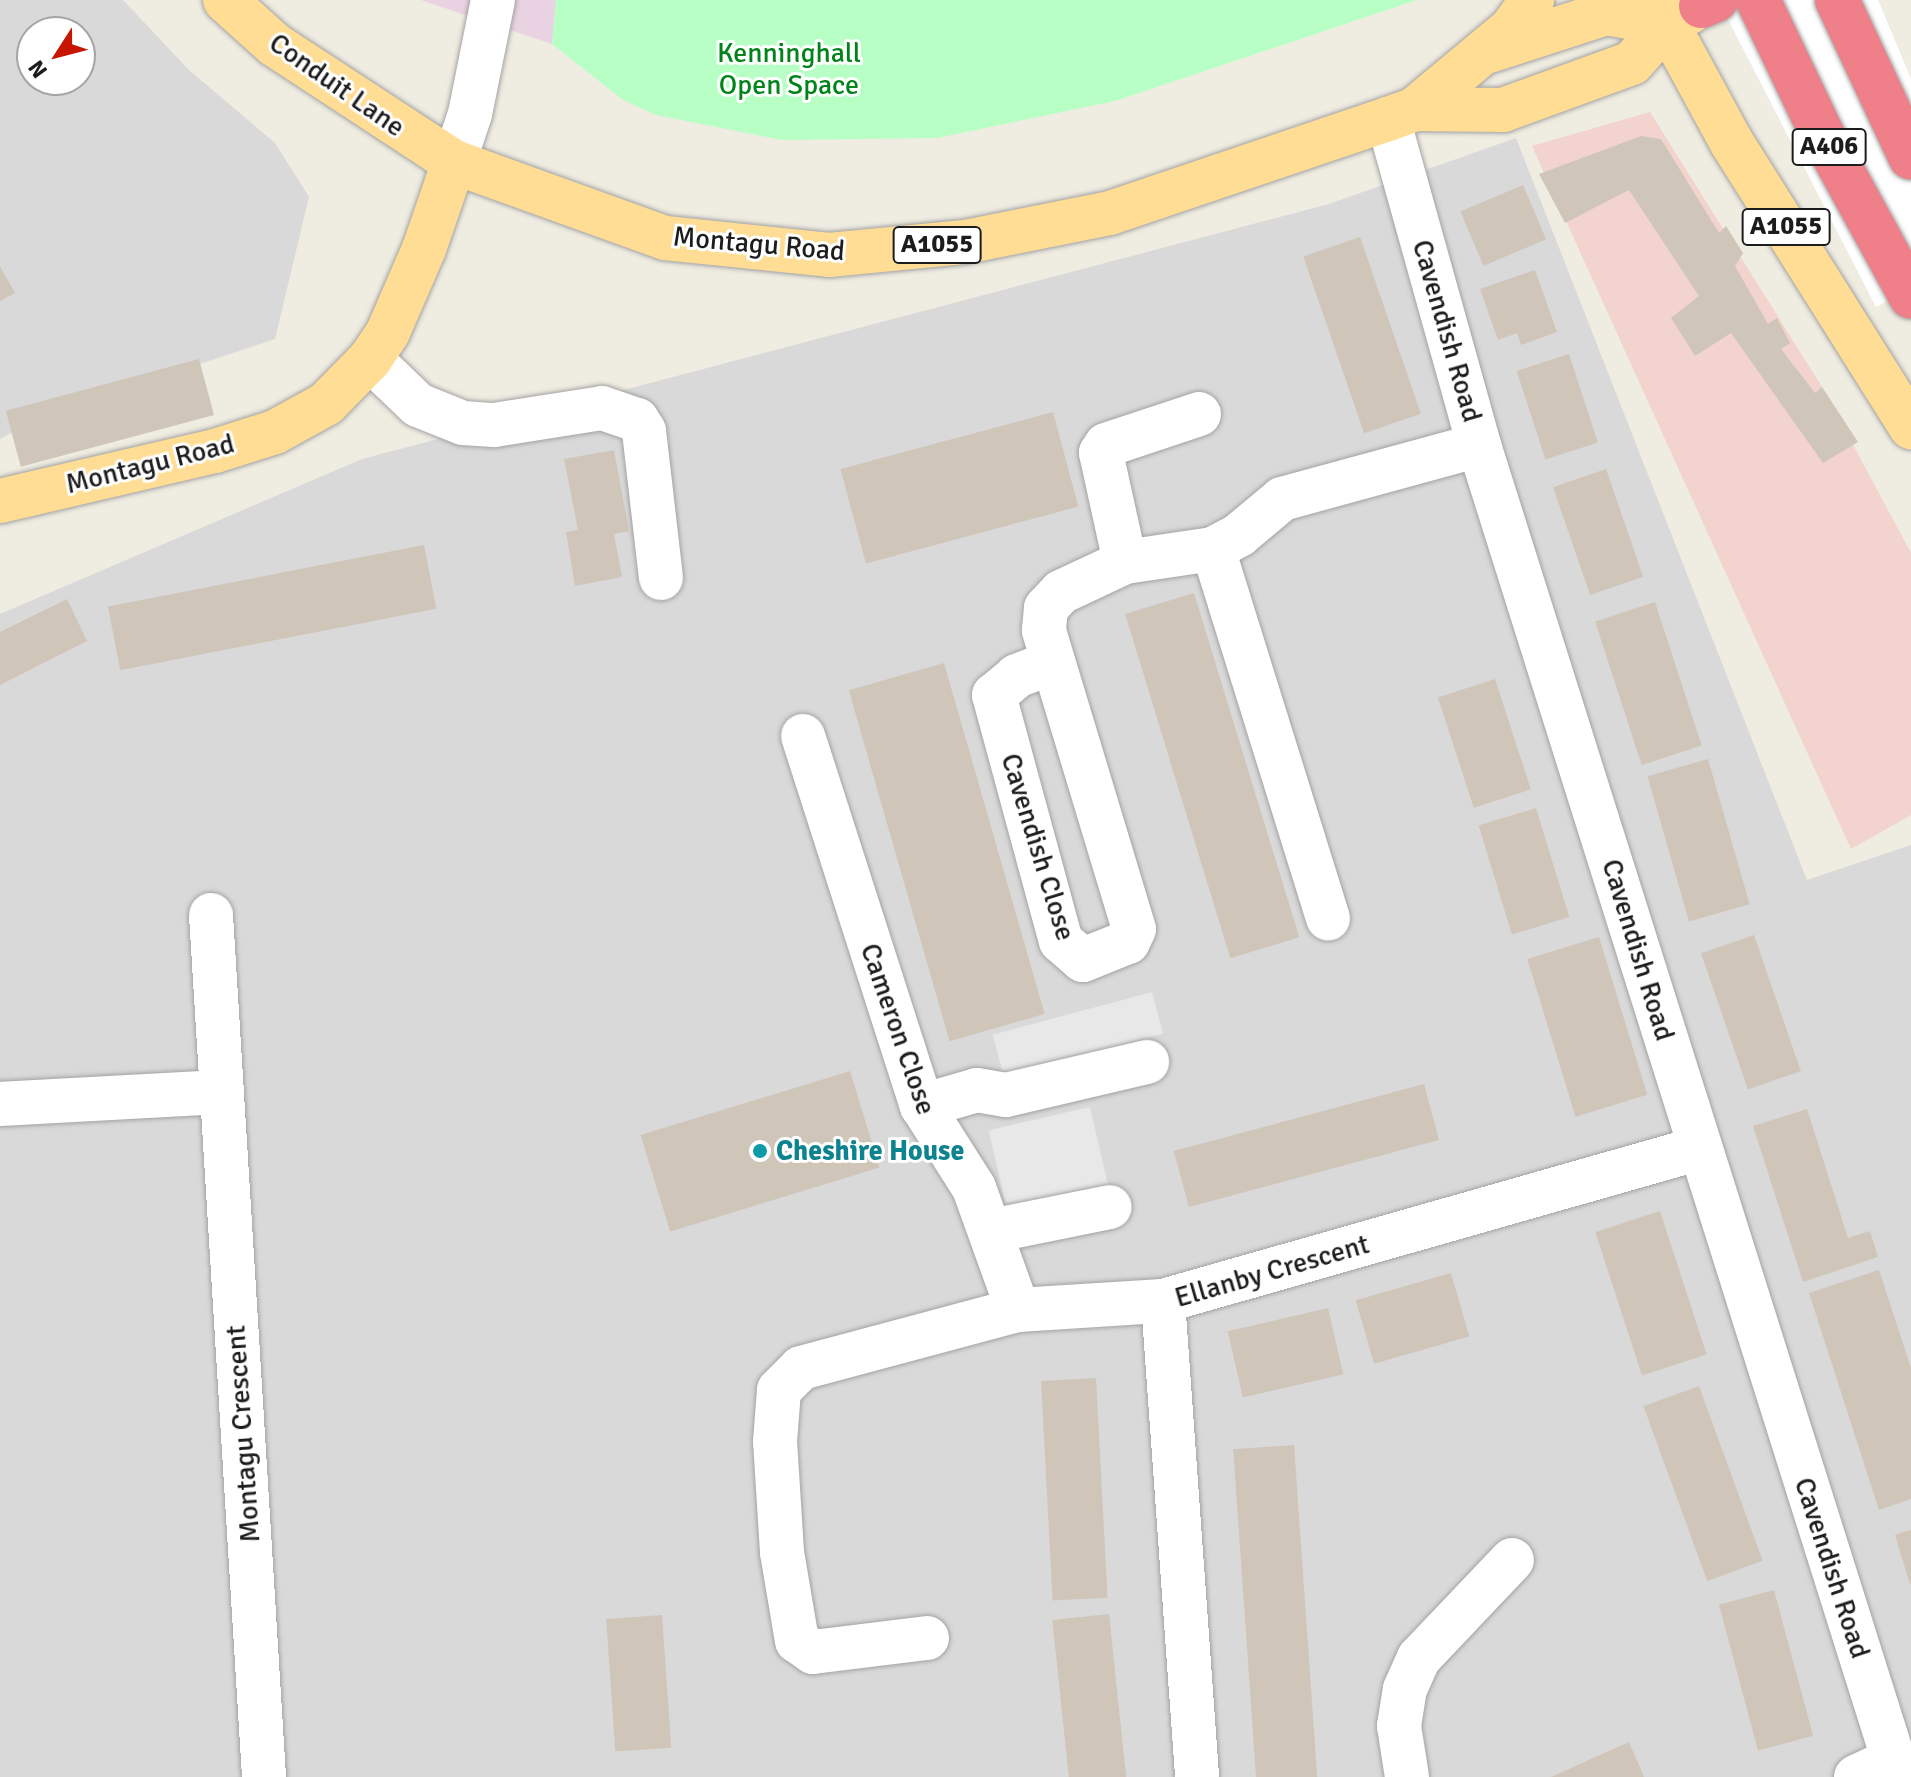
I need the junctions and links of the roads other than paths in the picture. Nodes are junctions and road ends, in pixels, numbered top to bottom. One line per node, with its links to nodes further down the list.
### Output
1 (225, 0): 10 (main road, Conduit Lane / A1055)
2 (493, 0): 10 (street)
3 (1532, 0): 7 (main road, A1055)
4 (1758, 0): 11 (highway, A406)
5 (1837, 0): 9 (highway, A406)
6 (1688, 6): 7 (main road, Montagu Road / A1055); 8 (main road, Montagu Road / A1055); 14 (main road, A1055)
7 (1479, 54): 8 (main road, Montagu Road / A1055)
8 (1401, 114): 10 (main road, Montagu Road / A1055); 15 (street, Cavendish Road)
9 (1911, 158)
10 (454, 162): 12 (main road, Montagu Road)
11 (1909, 294)
12 (370, 359): 16 (main road, Montagu Road); 19 (street)
13 (1199, 414): 18 (street)
14 (1911, 427)
15 (1479, 445): 17 (street, Cavendish Close); 28 (street, Cavendish Road)
16 (2, 497)
17 (1213, 549): 18 (street, Cavendish Close); 23 (street)
18 (1125, 562): 20 (street, Cavendish Close)
19 (661, 578)
20 (1053, 662): 20 (street, Cavendish Close)
21 (803, 736): 27 (street, Cameron Close)
22 (211, 915): 25 (street, Montagu Crescent)
23 (1328, 919)
24 (1147, 1062): 27 (street)
25 (222, 1092): 26 (street); 36 (street, Montagu Crescent)
26 (0, 1104)
27 (922, 1106): 30 (street, Cameron Close)
28 (1700, 1148): 31 (street, Ellanby Crescent); 35 (street, Cavendish Road)
29 (1110, 1207): 30 (street)
30 (991, 1231): 32 (street, Cameron Close)
31 (1163, 1301): 32 (street); 37 (street, Ellanby Crescent)
32 (1018, 1310): 34 (street)
33 (1512, 1560): 38 (street)
34 (927, 1638)
35 (1883, 1771)
36 (264, 1777)
37 (1197, 1777)
38 (1407, 1777)

